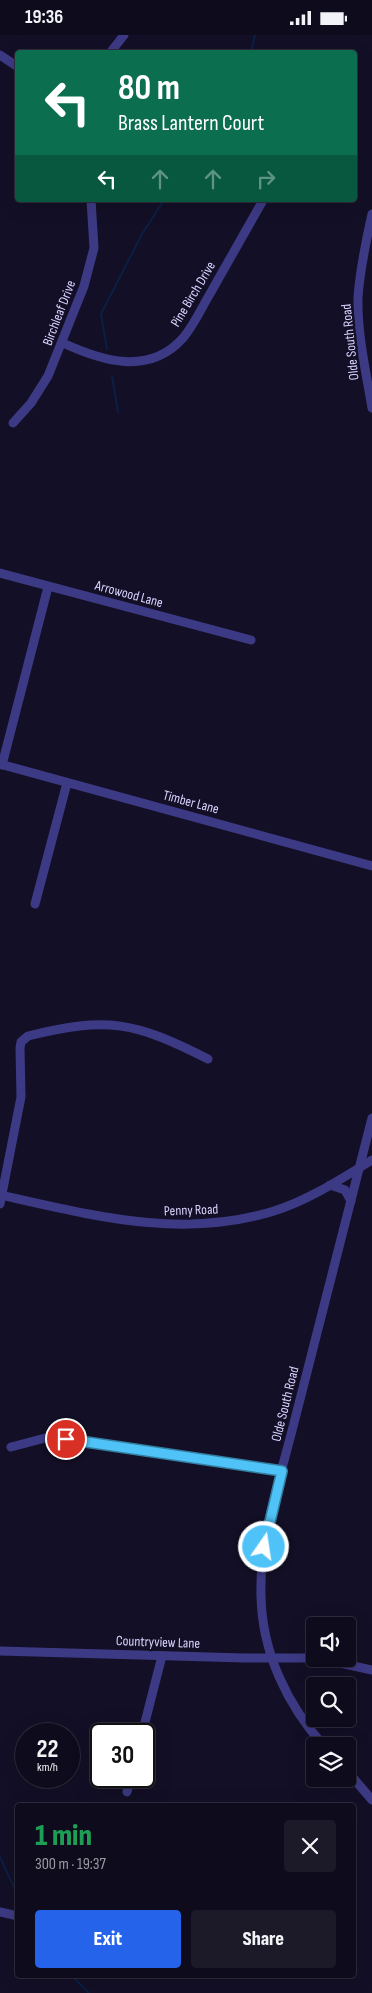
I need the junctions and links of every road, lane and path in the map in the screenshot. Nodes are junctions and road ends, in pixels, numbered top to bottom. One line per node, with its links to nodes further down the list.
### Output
1 (124, 35): 2 (street)
2 (112, 50)
3 (0, 55): 4 (street)
4 (15, 65)
5 (91, 202): 8 (street, Birchleaf Drive)
6 (261, 202): 8 (street, Pine Birch Drive)
7 (372, 214): 9 (street, Olde South Road)
8 (63, 343): 10 (street, Birchleaf Drive)
9 (372, 408)
10 (13, 423)
11 (0, 573): 12 (street, Arrowood Lane)
12 (48, 587): 13 (street, Arrowood Lane); 14 (street, Timber Lane)
13 (251, 640)
14 (1, 764): 15 (street, Timber Lane)
15 (68, 783): 16 (street, Timber Lane); 17 (street)
16 (372, 866)
17 (35, 903)
18 (208, 1059): 25 (street)
19 (372, 1118): 20 (street, Olde South Road)
20 (368, 1135): 21 (street); 23 (street, Olde South Road)
21 (372, 1144)
22 (372, 1160): 23 (street, Penny Road)
23 (360, 1167): 24 (street, Penny Road); 26 (street, Olde South Road)
24 (330, 1185): 25 (street, Penny Road); 26 (street)
25 (1, 1198)
26 (351, 1201): 28 (street, Olde South Road)
27 (11, 1447): 28 (street)
28 (282, 1471): 31 (street, Olde South Road)
29 (0, 1651): 30 (street, Countryview Lane)
30 (162, 1656): 31 (street, Countryview Lane); 35 (street)
31 (270, 1657): 32 (street, Countryview Lane); 36 (street, Olde South Road)
32 (306, 1657)
33 (356, 1666): 34 (street)
34 (372, 1670)
35 (145, 1723)
36 (317, 1737)
37 (356, 1781): 40 (street)
38 (128, 1788): 39 (street)
39 (127, 1792)
40 (372, 1800)
41 (0, 1912): 42 (street)
42 (15, 1915)

